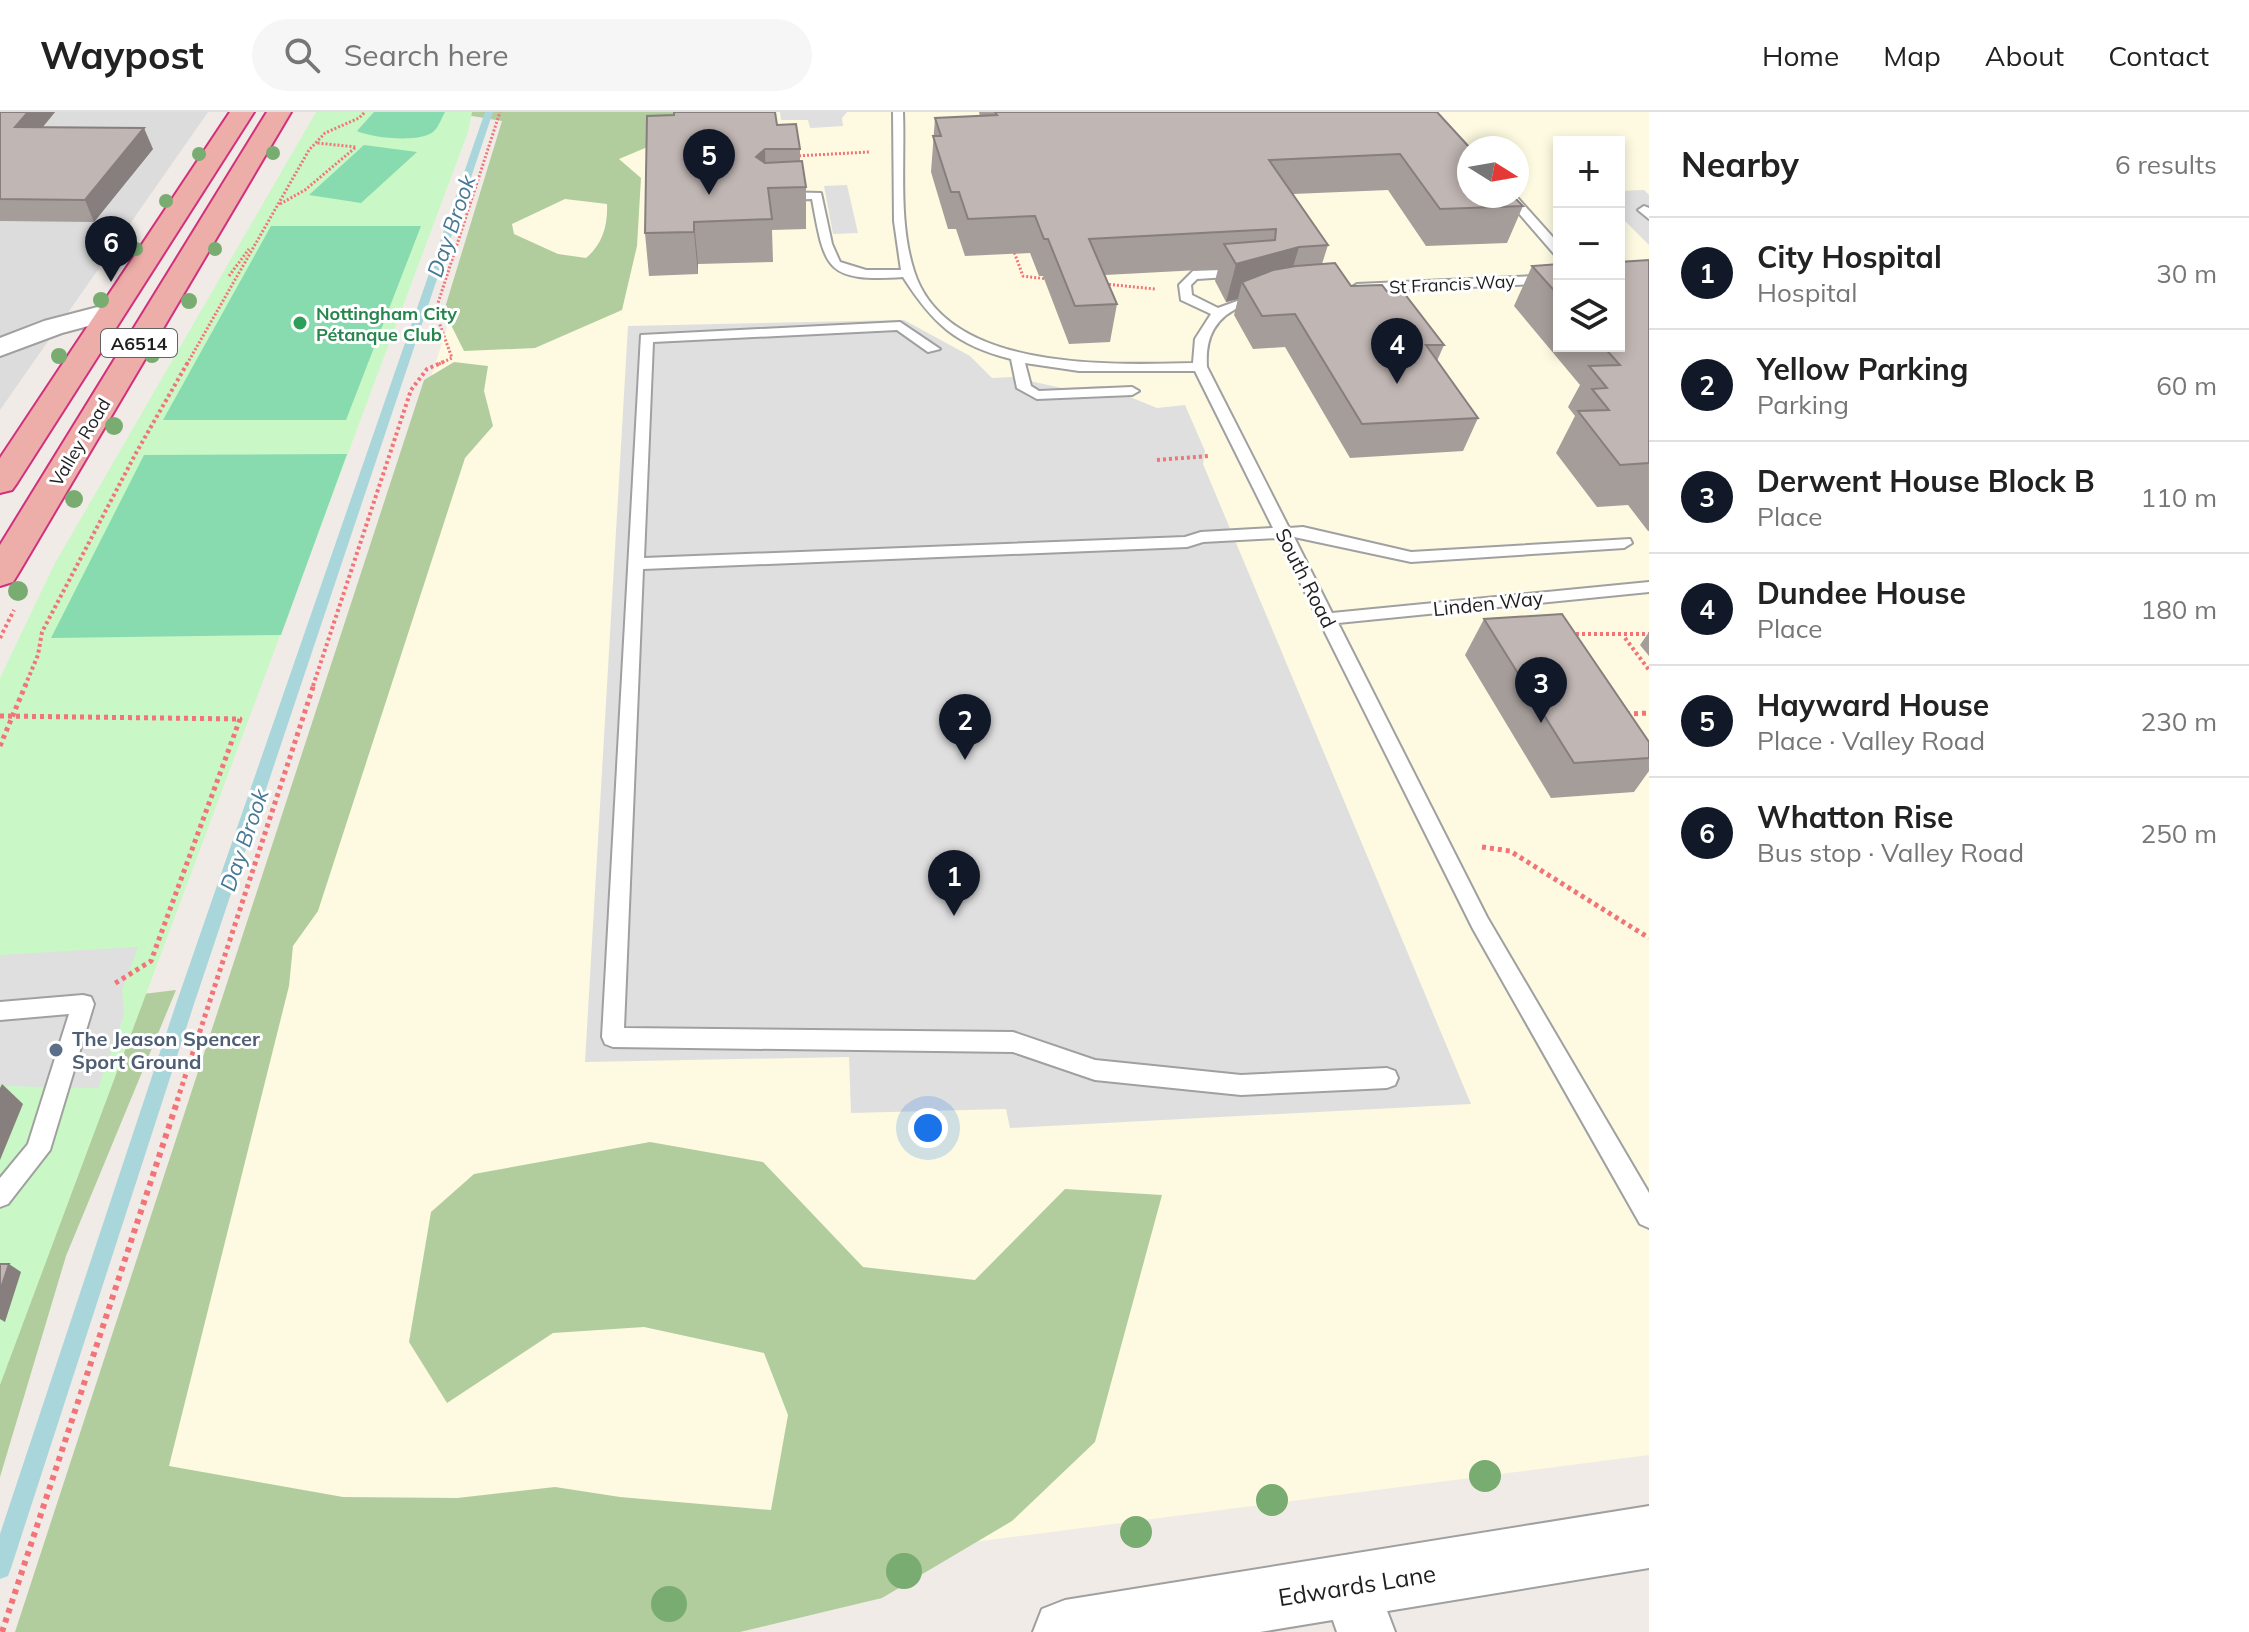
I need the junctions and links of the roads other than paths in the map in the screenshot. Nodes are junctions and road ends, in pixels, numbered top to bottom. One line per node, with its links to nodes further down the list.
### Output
1 (242, 112): 13 (highway, A6514)
2 (279, 112): 12 (highway, Valley Road / A6514)
3 (898, 112): 8 (lane)
4 (766, 197): 8 (lane)
5 (1520, 208): 6 (lane)
6 (1553, 245)
7 (1260, 271): 14 (lane)
8 (908, 273): 17 (lane)
9 (1553, 279): 10 (lane, St Francis Way)
10 (1348, 288)
11 (1277, 293): 14 (lane)
12 (160, 309): 13 (highway); 26 (highway, Valley Road / A6514)
13 (113, 311): 15 (street); 22 (highway, A6514)
14 (1218, 313): 19 (lane)
15 (0, 348)
16 (933, 349): 25 (lane)
17 (1017, 356): 18 (lane); 21 (lane)
18 (1042, 362): 19 (lane); 21 (lane)
19 (1200, 367): 23 (lane, South Road)
20 (1132, 391): 21 (lane)
21 (1050, 394)
22 (0, 483)
23 (1286, 538): 24 (lane); 25 (lane); 28 (lane, South Road)
24 (1624, 543)
25 (636, 564): 30 (lane)
26 (0, 574)
27 (1649, 587): 28 (lane, Linden Way)
28 (1326, 619): 32 (lane, South Road)
29 (0, 1011): 31 (lane)
30 (1387, 1078)
31 (0, 1196)
32 (1649, 1216)
33 (1649, 1537): 34 (street, Edwards Lane)
34 (1358, 1609): 35 (street, Edwards Lane)
35 (1065, 1632)

